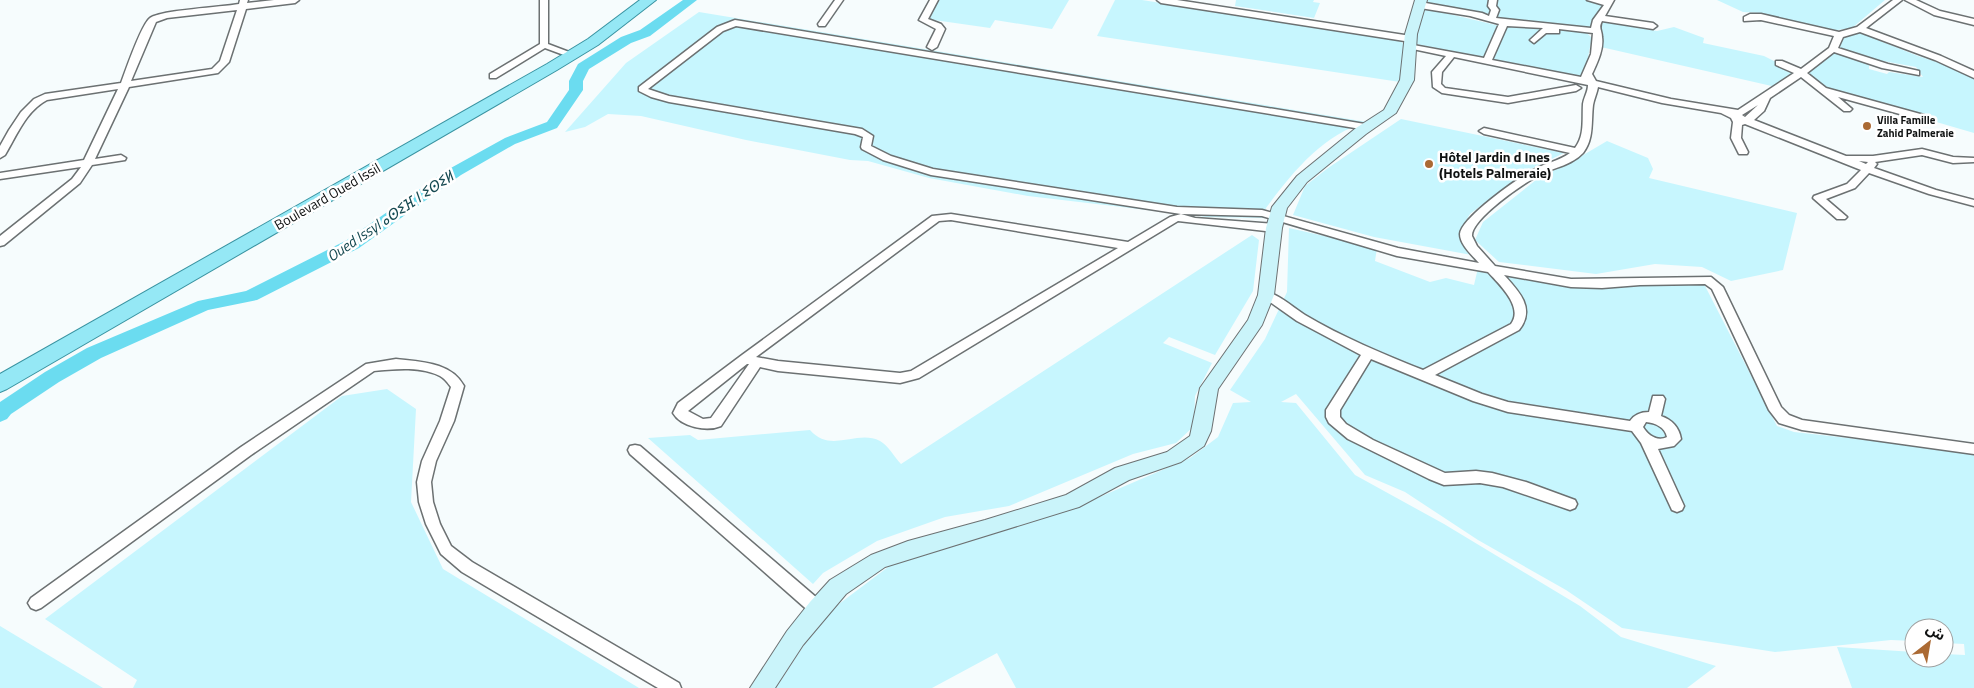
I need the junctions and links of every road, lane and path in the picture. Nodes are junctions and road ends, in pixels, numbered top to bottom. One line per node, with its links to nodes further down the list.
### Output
1 (295, 0): 14 (street)
2 (544, 0): 31 (street)
3 (650, 0): 35 (main road, Boulevard Oued Issil)
4 (839, 0): 22 (street)
5 (934, 0): 32 (street)
6 (1161, 0): 29 (street)
7 (1187, 0): 29 (street)
8 (1493, 0): 17 (street)
9 (1591, 0): 13 (street)
10 (1898, 0): 26 (street)
11 (1909, 0): 21 (street)
12 (1420, 2): 15 (street); 29 (street)
13 (1610, 2): 18 (street)
14 (243, 4): 42 (street); 42 (street)
15 (1473, 15): 17 (street); 20 (street)
16 (1796, 16): 25 (street)
17 (1492, 17): 20 (street)
18 (1600, 18): 24 (street); 27 (street)
19 (1747, 20): 25 (street)
20 (1507, 22): 23 (street); 36 (street)
21 (1974, 22)
22 (822, 24)
23 (1560, 26): 27 (street); 30 (street)
24 (1653, 26)
25 (1808, 28): 28 (street)
26 (1860, 29): 28 (street); 40 (street)
27 (1595, 31): 43 (street)
28 (1839, 35): 33 (street)
29 (1411, 40): 34 (street); 51 (street)
30 (1534, 40)
31 (544, 45): 35 (street); 41 (street)
32 (932, 47)
33 (1833, 49): 38 (street); 39 (street)
34 (1452, 54): 36 (street); 43 (street)
35 (572, 55): 73 (main road, Boulevard Oued Issil)
36 (1487, 61): 43 (street)
37 (1780, 64): 38 (street)
38 (1802, 73): 44 (street); 46 (street)
39 (1916, 73)
40 (1974, 75)
41 (493, 76)
42 (125, 85): 55 (street); 60 (street)
43 (1587, 86): 47 (street); 53 (street)
44 (1824, 90): 48 (street); 50 (street)
45 (1698, 95): 47 (street)
46 (1765, 97): 49 (street); 49 (street)
47 (1702, 106): 49 (street)
48 (1847, 109)
49 (1739, 117): 54 (street); 56 (street)
50 (1920, 117)
51 (1368, 127): 65 (street); 65 (street)
52 (1484, 131): 53 (street)
53 (1578, 152): 68 (street)
54 (1743, 152)
55 (0, 155)
56 (1840, 157): 58 (street); 61 (street)
57 (121, 158): 60 (street)
58 (1873, 159): 59 (street); 61 (street)
59 (1970, 160)
60 (88, 163): 62 (street); 66 (street)
61 (1866, 169): 63 (street); 64 (street)
62 (0, 176)
63 (1974, 203)
64 (1841, 217)
65 (1276, 223): 67 (street); 68 (street); 69 (street)
66 (0, 242)
67 (1129, 246): 71 (street); 71 (street)
68 (1490, 269): 72 (street); 78 (street)
69 (1266, 295): 70 (street); 83 (street)
70 (1368, 353): 72 (street); 80 (street)
71 (751, 360): 71 (street)
72 (1425, 375): 76 (street)
73 (0, 384)
74 (1658, 398): 75 (street)
75 (1654, 418): 76 (street); 77 (street)
76 (1636, 427): 77 (street)
77 (1646, 439): 81 (street)
78 (1974, 449)
79 (635, 450): 83 (street)
80 (1570, 504)
81 (1677, 506)
82 (36, 603): 84 (street)
83 (818, 609): 85 (street)
84 (673, 688)
85 (762, 688)

